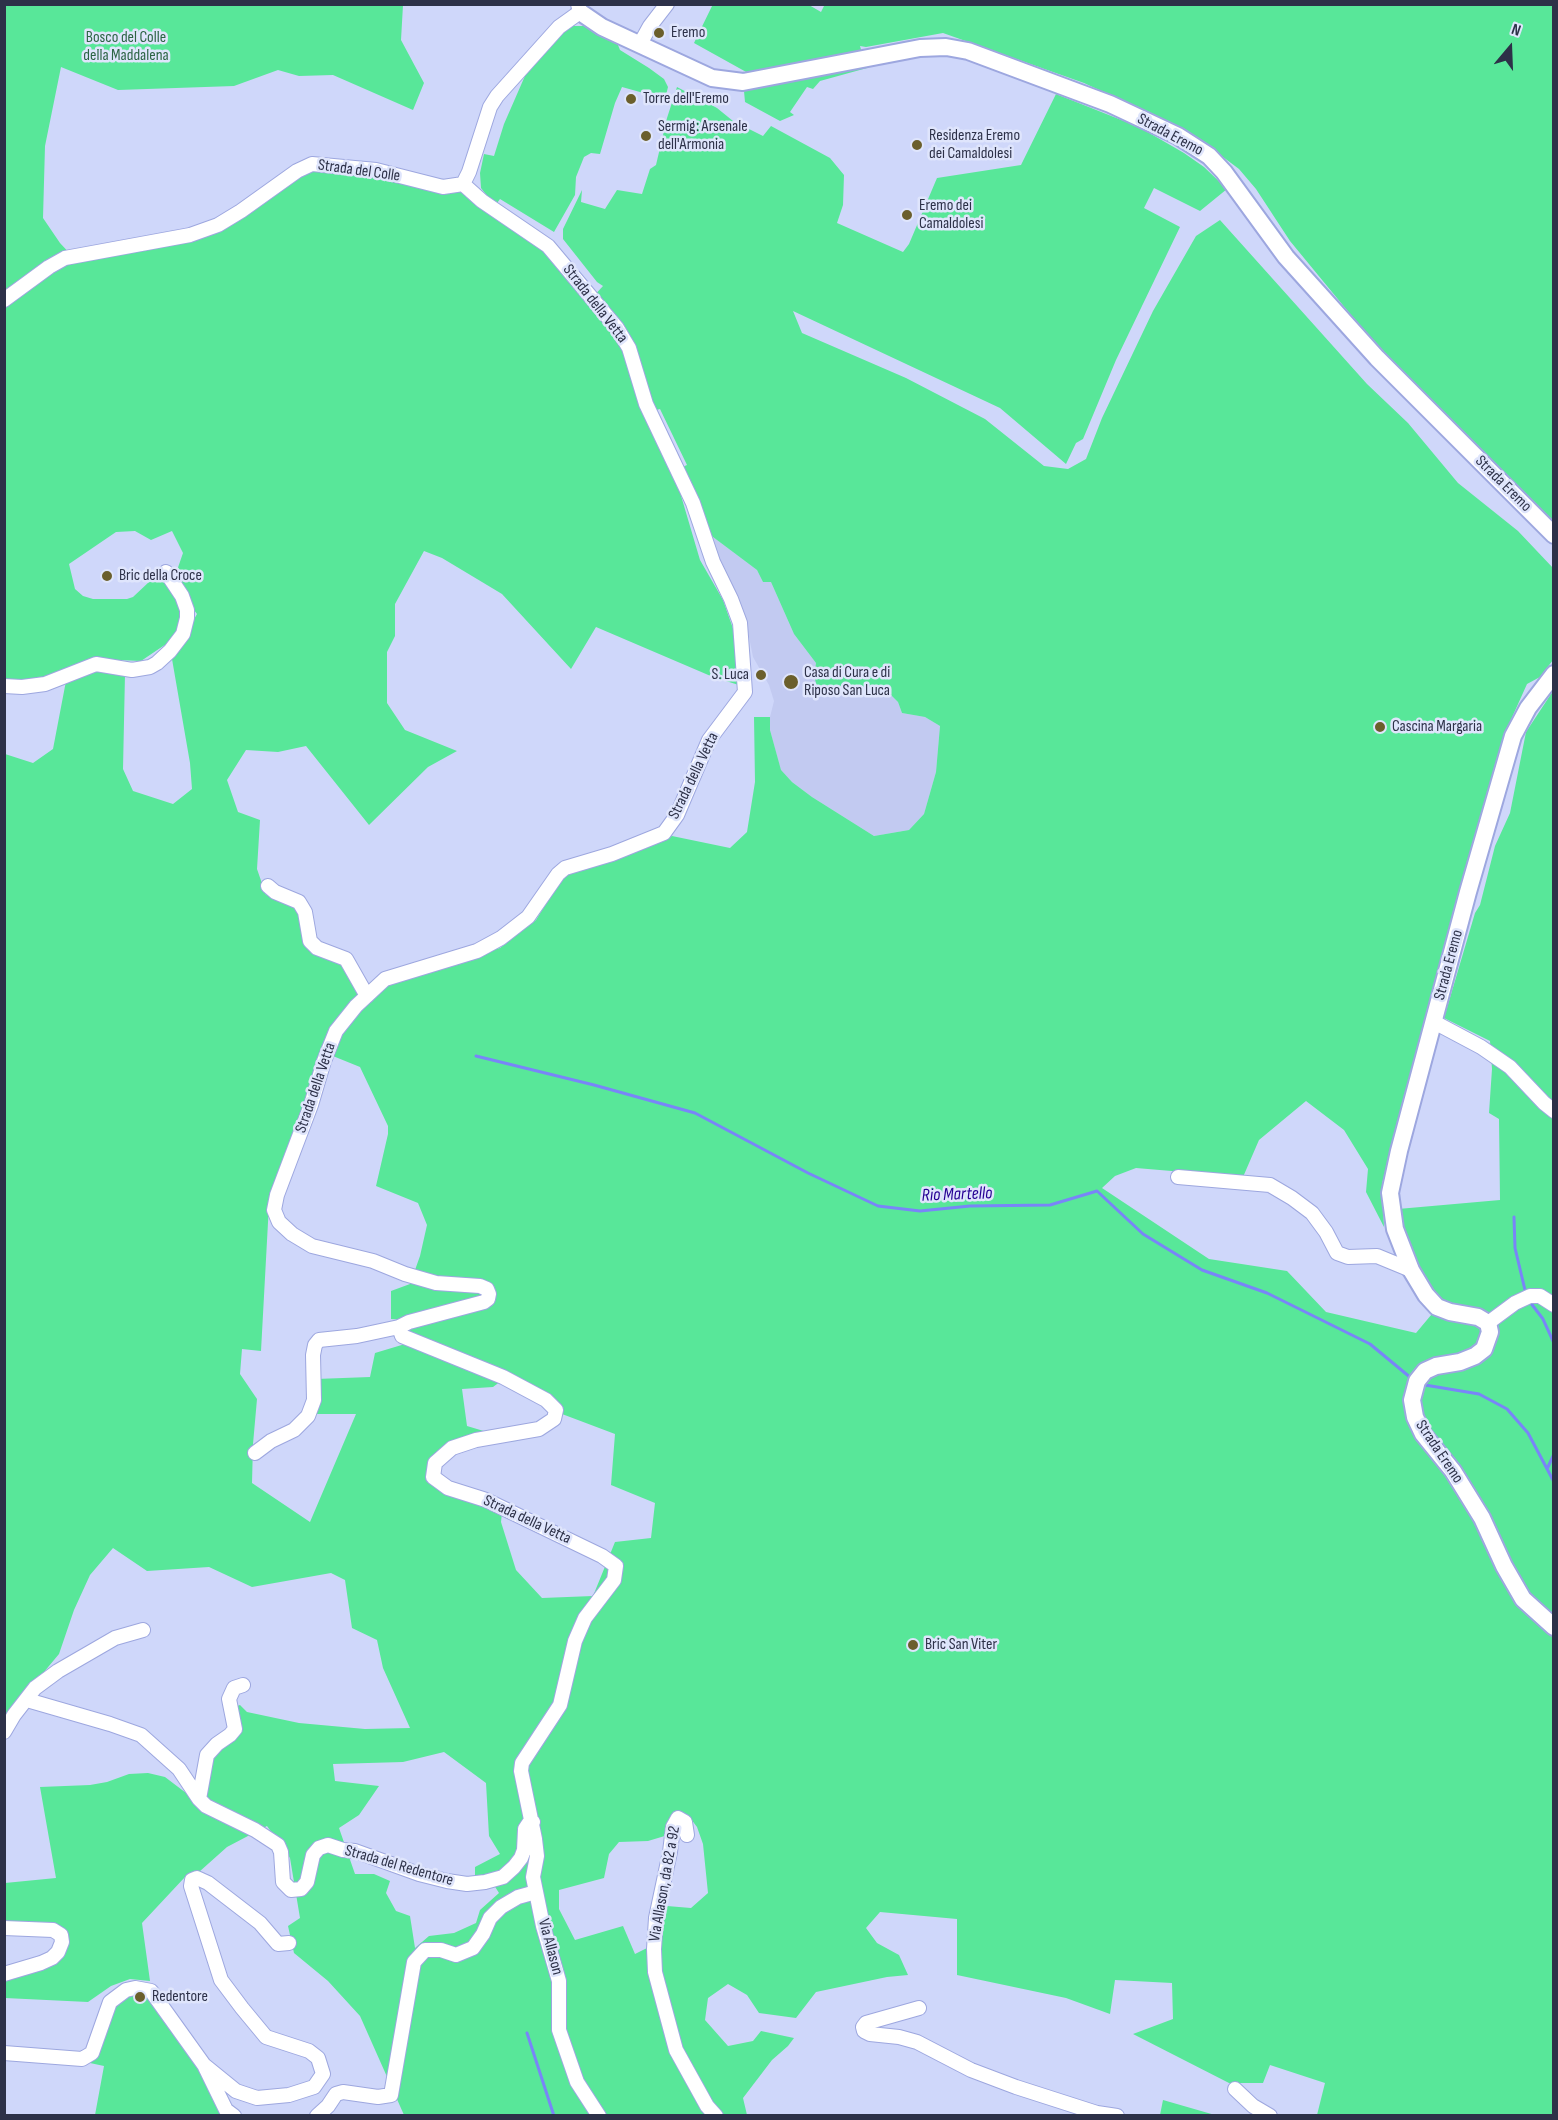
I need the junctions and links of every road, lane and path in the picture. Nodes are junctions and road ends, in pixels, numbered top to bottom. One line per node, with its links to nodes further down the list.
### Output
1 (667, 4): 3 (street)
2 (579, 8): 3 (main road, Strada Eremo); 4 (street)
3 (640, 44): 6 (main road, Strada Eremo)
4 (463, 184): 5 (street, Strada del Colle); 11 (street, Strada della Vetta)
5 (4, 300)
6 (1554, 535)
7 (166, 572): 9 (street)
8 (1554, 674): 12 (main road, Strada Eremo)
9 (4, 686)
10 (268, 886): 11 (street)
11 (367, 996): 18 (street, Strada della Vetta)
12 (1434, 1022): 13 (street, Strada Eremo); 15 (main road, Strada Eremo)
13 (1554, 1112)
14 (1178, 1177): 15 (street)
15 (1411, 1270): 17 (main road, Strada Eremo)
16 (1554, 1305): 17 (street)
17 (1488, 1323): 20 (main road, Strada Eremo)
18 (399, 1327): 19 (street, Strada della Vetta); 25 (street, Strada della Vetta)
19 (255, 1453)
20 (1554, 1627)
21 (144, 1630): 23 (street)
22 (243, 1685): 26 (street)
23 (27, 1700): 24 (street); 26 (street, Strada del Redentore)
24 (4, 1732)
25 (521, 1771): 27 (street, Via Allason)
26 (199, 1799): 27 (street, Strada del Redentore)
27 (533, 1822): 29 (street, Via Allason)
28 (687, 1835): 40 (street, Via Allason, da 82 a 92)
29 (536, 1892): 38 (street); 39 (street, Via Allason)
30 (4, 1928): 32 (street)
31 (289, 1943): 35 (street)
32 (4, 1974)
33 (919, 2008): 41 (street)
34 (4, 2053): 35 (street)
35 (204, 2065): 37 (street)
36 (1235, 2089): 42 (street)
37 (235, 2115)
38 (317, 2115)
39 (599, 2115)
40 (716, 2115)
41 (1117, 2115)
42 (1270, 2115)

